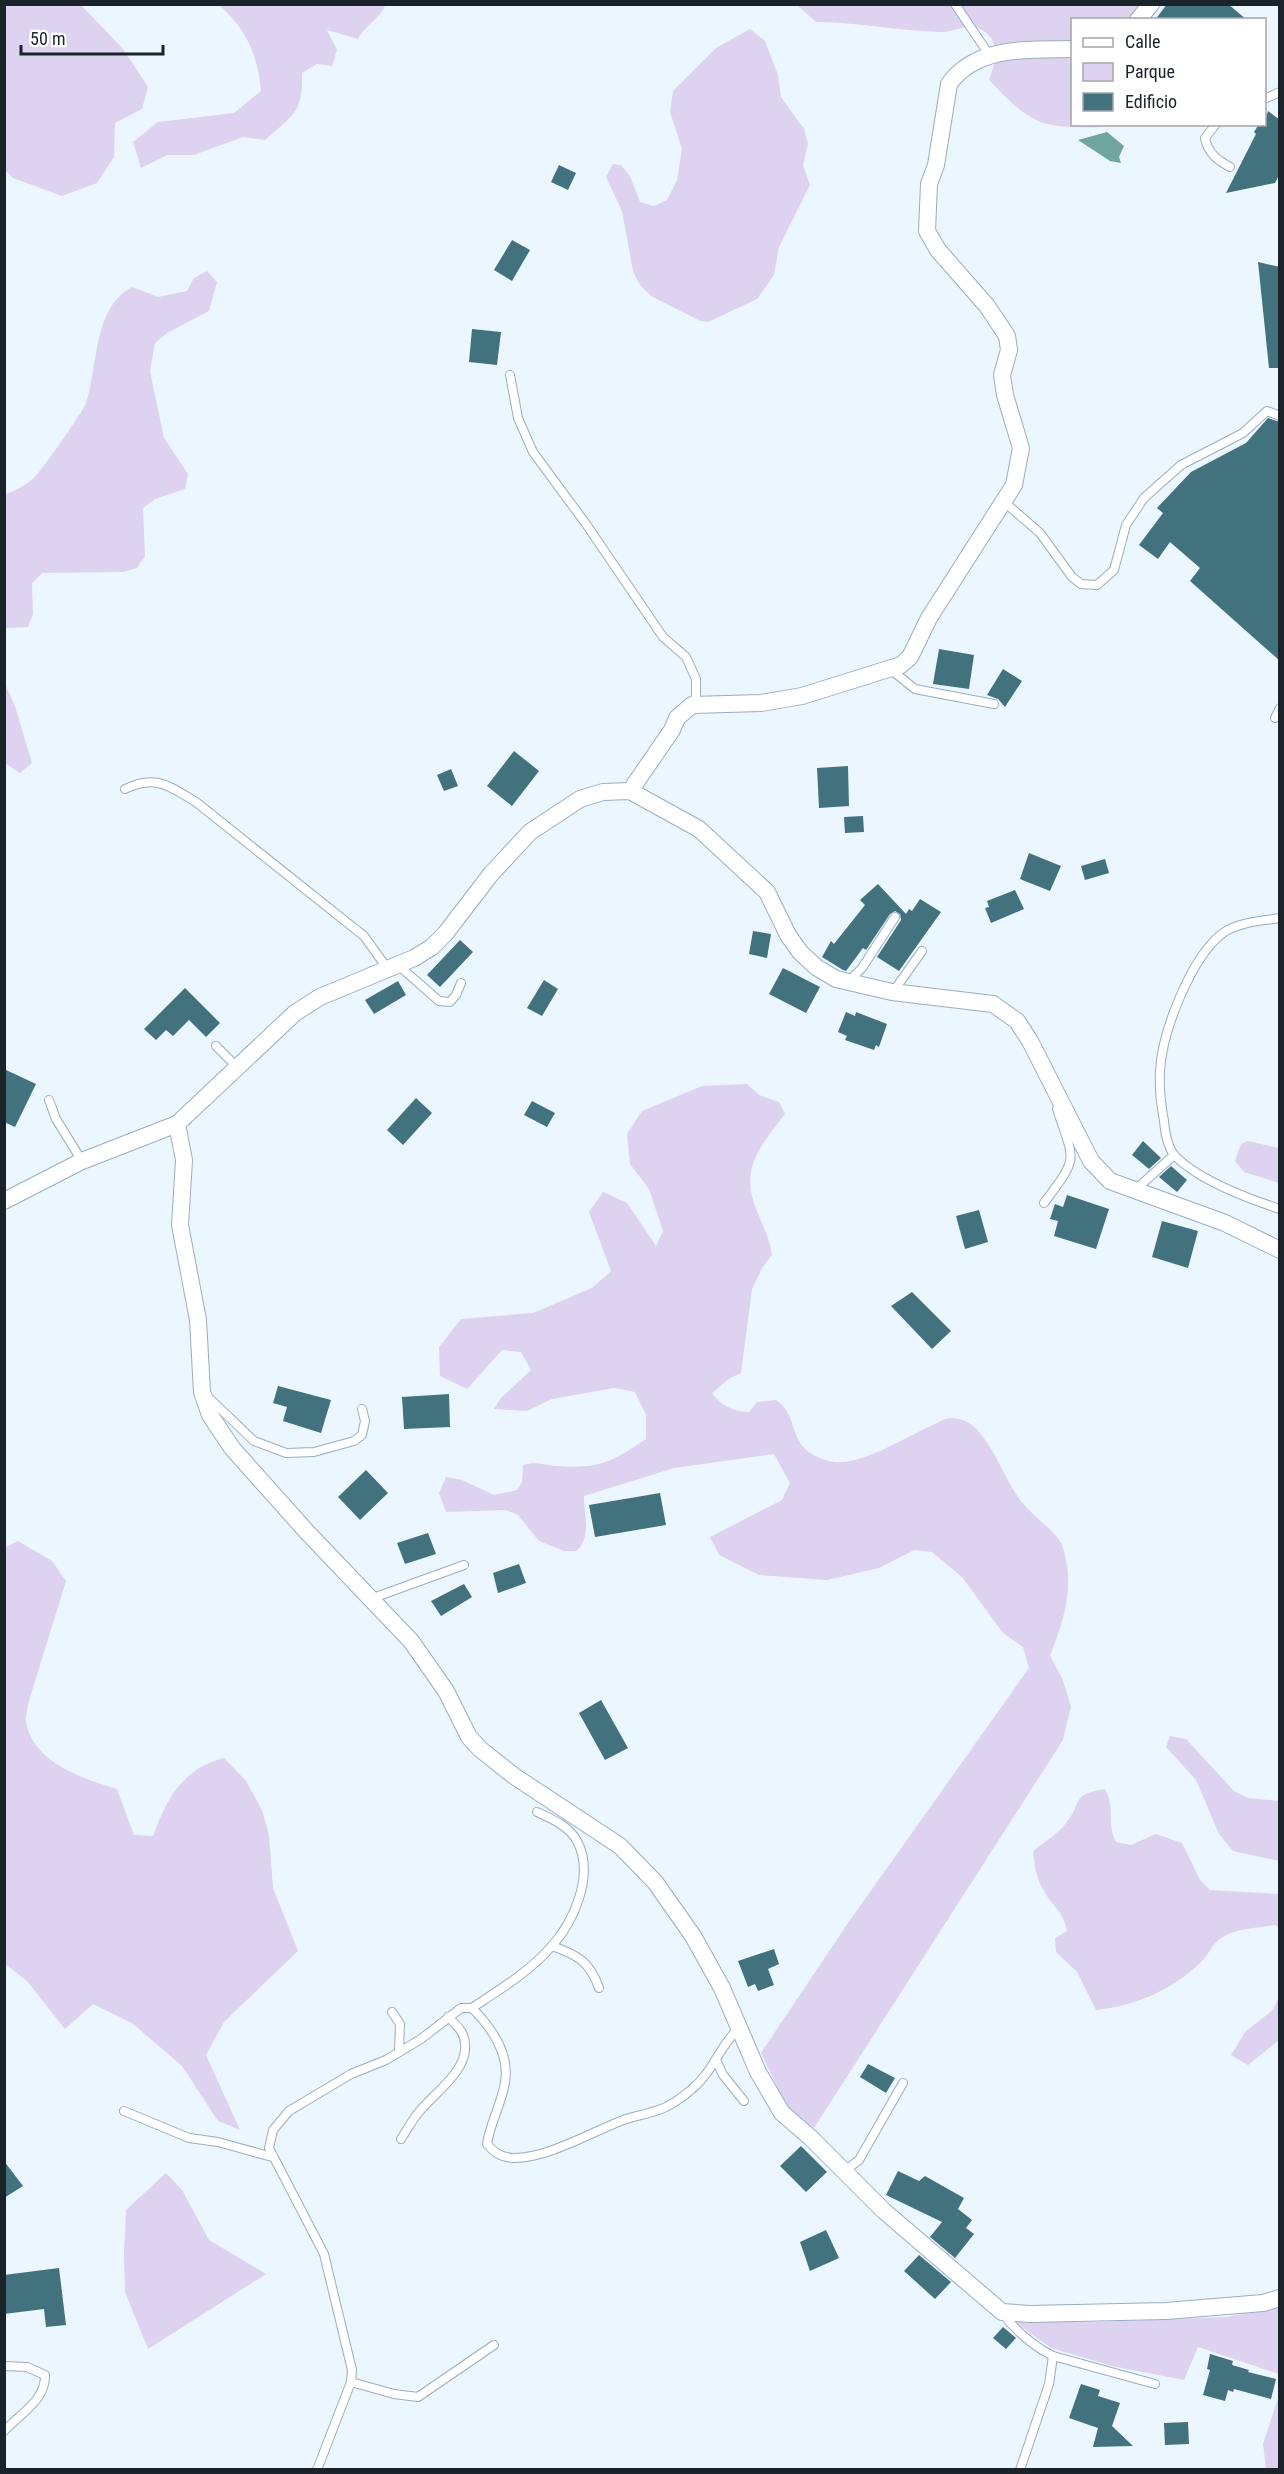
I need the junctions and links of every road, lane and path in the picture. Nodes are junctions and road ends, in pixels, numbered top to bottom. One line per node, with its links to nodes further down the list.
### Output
1 (955, 4): 5 (lane)
2 (1151, 4): 3 (street)
3 (1140, 18)
4 (1071, 49): 5 (street)
5 (990, 56): 12 (street)
6 (1280, 92): 7 (lane)
7 (1266, 98)
8 (1214, 126): 9 (lane)
9 (1230, 167)
10 (510, 375): 15 (lane)
11 (1280, 416): 12 (lane)
12 (1003, 501): 13 (street)
13 (890, 668): 14 (lane); 15 (street)
14 (994, 704)
15 (692, 705): 19 (street)
16 (1280, 708): 17 (lane)
17 (1275, 718)
18 (125, 789): 23 (lane)
19 (630, 791): 23 (street); 25 (street)
20 (895, 917): 25 (lane)
21 (1280, 918): 32 (lane)
22 (922, 951): 26 (lane)
23 (392, 966): 24 (lane); 28 (street)
24 (460, 983)
25 (846, 983): 26 (street)
26 (892, 992): 29 (street)
27 (216, 1046): 28 (lane)
28 (237, 1067): 31 (street)
29 (1046, 1071): 34 (street); 36 (lane)
30 (49, 1100): 33 (lane)
31 (177, 1124): 33 (street); 39 (street)
32 (1174, 1155): 34 (lane); 37 (lane)
33 (82, 1161): 35 (street)
34 (1133, 1191): 38 (street)
35 (4, 1201)
36 (1044, 1203)
37 (1280, 1209)
38 (1280, 1251)
39 (202, 1392): 40 (lane); 42 (street)
40 (362, 1409)
41 (464, 1565): 42 (lane)
42 (373, 1598): 49 (street)
43 (537, 1812): 44 (lane)
44 (552, 1946): 45 (lane); 46 (lane)
45 (599, 1988)
46 (472, 2008): 48 (lane); 51 (lane)
47 (392, 2012): 50 (lane)
48 (448, 2017): 50 (lane); 55 (lane)
49 (739, 2028): 51 (lane); 57 (street)
50 (399, 2052): 56 (lane)
51 (716, 2060): 53 (lane)
52 (903, 2083): 57 (lane)
53 (744, 2101)
54 (124, 2111): 56 (lane)
55 (401, 2139)
56 (272, 2157): 63 (lane)
57 (843, 2172): 59 (street)
58 (1280, 2298): 59 (street)
59 (1002, 2312): 61 (lane)
60 (494, 2345): 63 (lane)
61 (1053, 2356): 64 (lane); 67 (lane)
62 (4, 2366): 65 (lane)
63 (351, 2382): 66 (lane)
64 (1155, 2384)
65 (4, 2431)
66 (317, 2469)
67 (1020, 2469)

